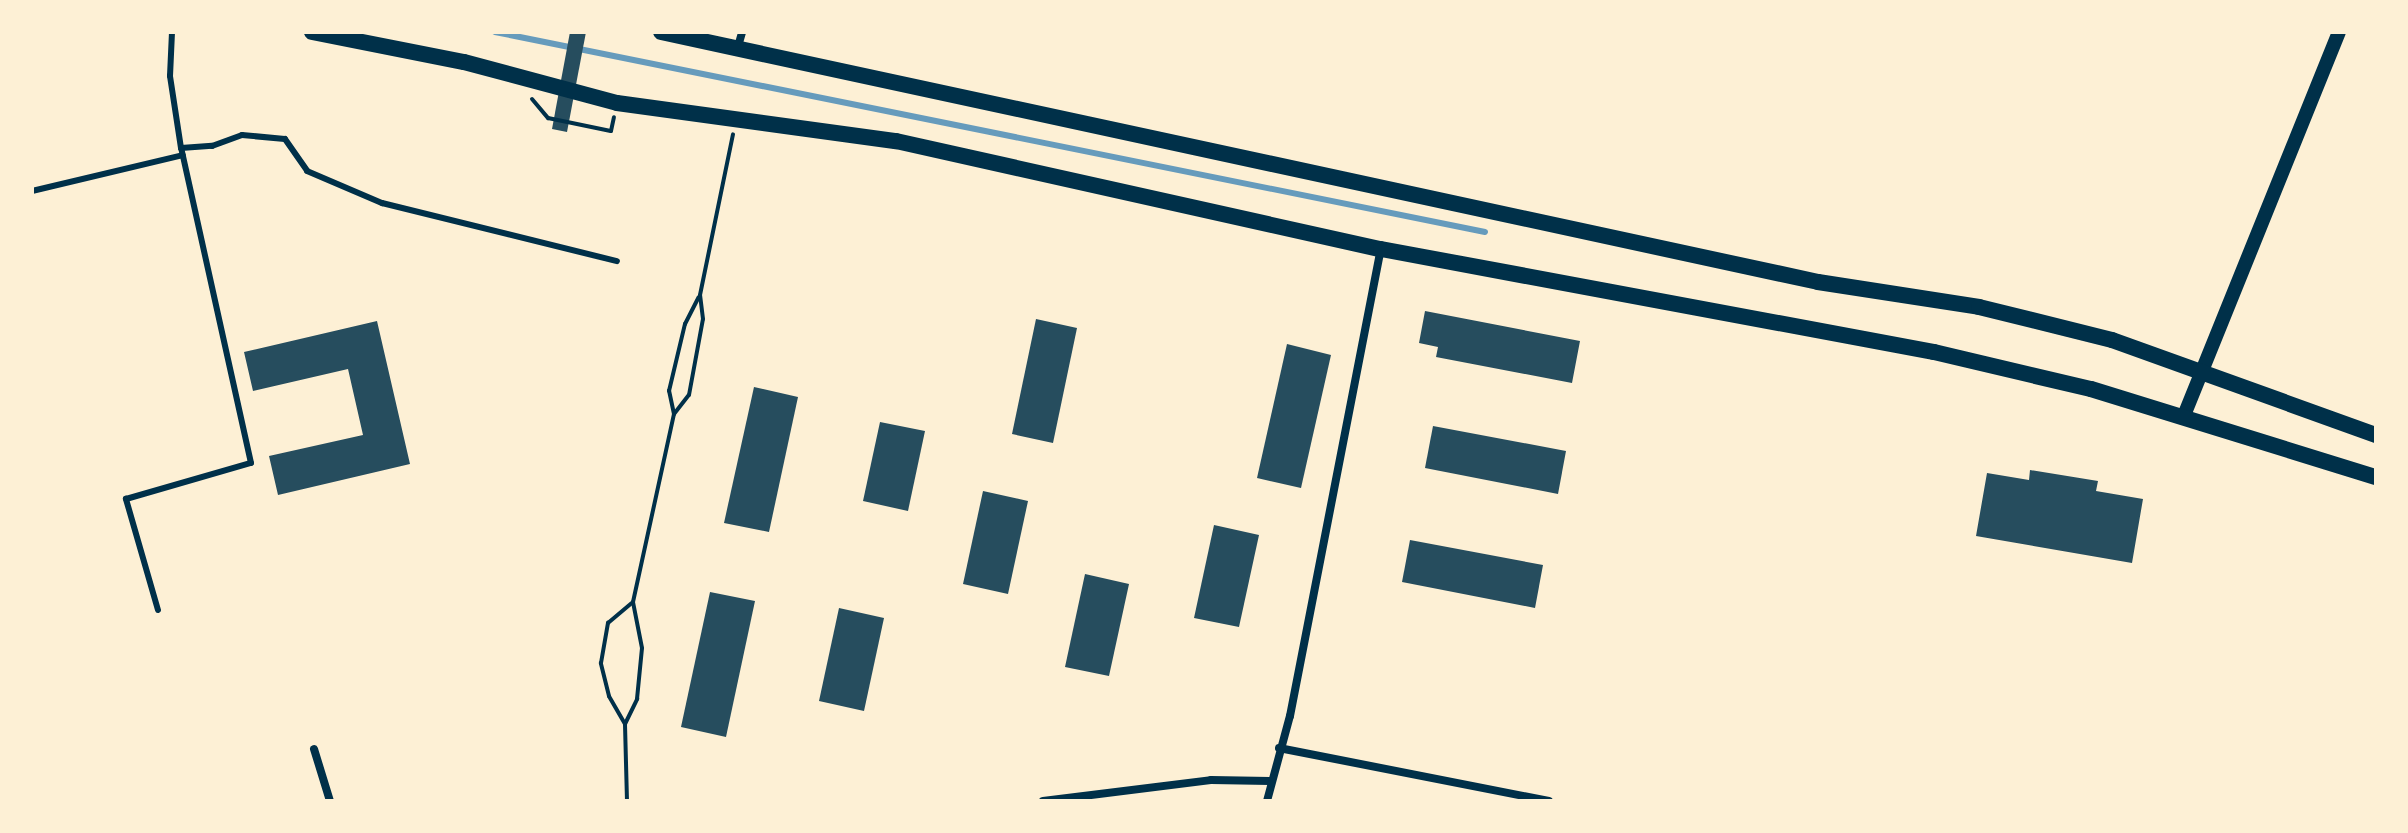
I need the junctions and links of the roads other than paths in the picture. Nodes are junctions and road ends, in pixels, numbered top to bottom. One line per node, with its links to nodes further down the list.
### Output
1 (172, 32): 7 (lane)
2 (312, 32): 9 (main road)
3 (661, 32): 6 (main road)
4 (742, 32): 6 (street)
5 (2339, 32): 11 (street)
6 (737, 50): 11 (main road)
7 (182, 152): 8 (lane); 10 (lane); 15 (lane)
8 (32, 191)
9 (1381, 249): 12 (main road); 16 (street)
10 (617, 261)
11 (2202, 370): 12 (street); 13 (main road)
12 (2183, 418): 14 (main road)
13 (2376, 435)
14 (2376, 477)
15 (158, 610)
16 (1279, 748): 18 (street); 22 (street)
17 (314, 749): 19 (street)
18 (1270, 781): 20 (street); 21 (street)
19 (330, 801)
20 (1043, 801)
21 (1267, 801)
22 (1549, 801)

